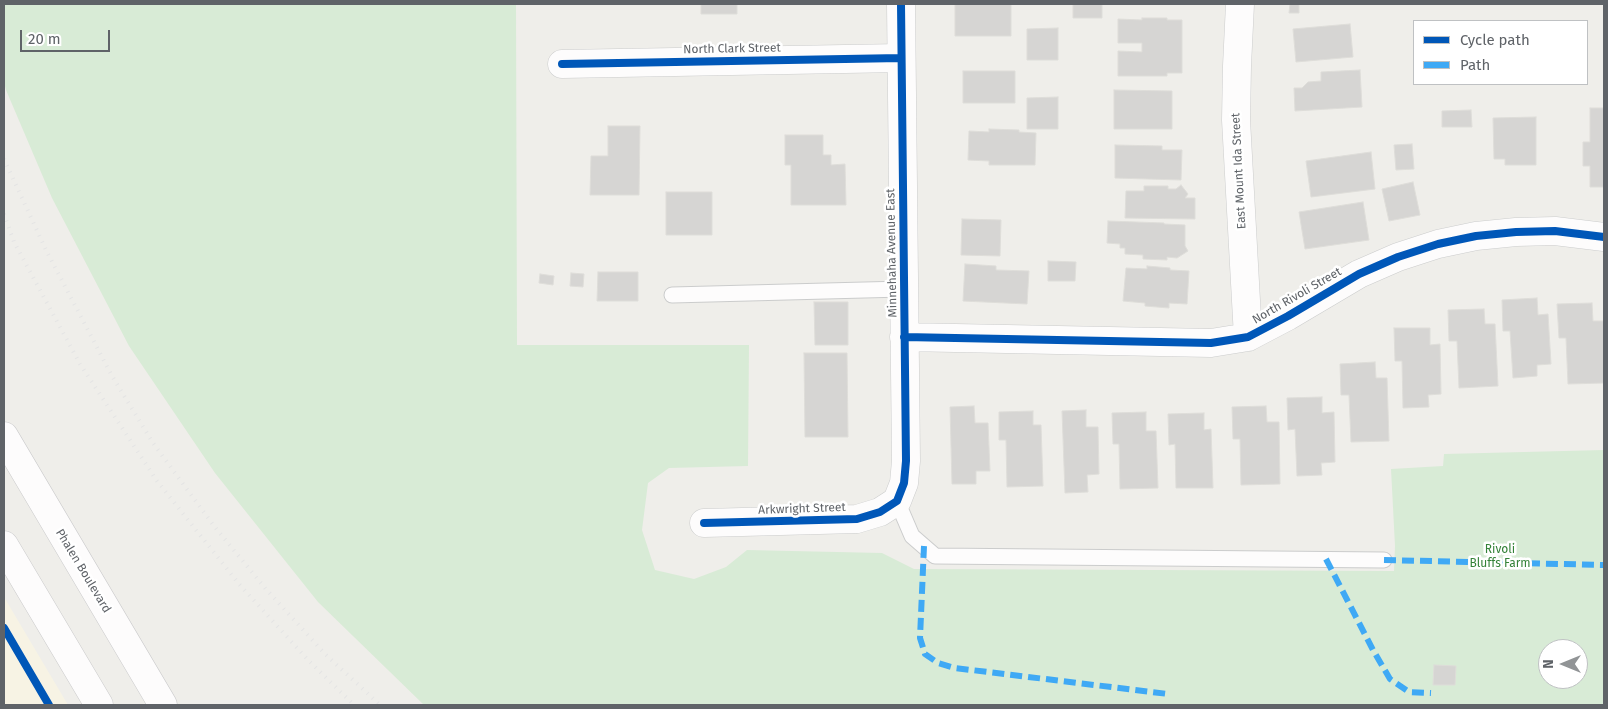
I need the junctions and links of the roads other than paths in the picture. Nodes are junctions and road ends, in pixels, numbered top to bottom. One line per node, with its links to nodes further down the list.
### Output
1 (901, 4): 3 (street, Minnehaha Avenue East)
2 (1240, 4): 9 (street, East Mount Ida Street)
3 (901, 58): 4 (street, North Clark Street); 6 (street, Minnehaha Avenue East)
4 (562, 64)
5 (1604, 237): 9 (street, North Rivoli Street)
6 (903, 290): 7 (lane); 8 (street, Minnehaha Avenue East)
7 (672, 295)
8 (904, 336): 9 (street, North Rivoli Street); 11 (street, Minnehaha Avenue East)
9 (1248, 337)
10 (4, 436): 16 (street, Phalen Boulevard)
11 (897, 501): 12 (street, Arkwright Street); 14 (lane)
12 (704, 523)
13 (4, 546): 15 (street)
14 (1384, 560)
15 (99, 705)
16 (162, 705)

